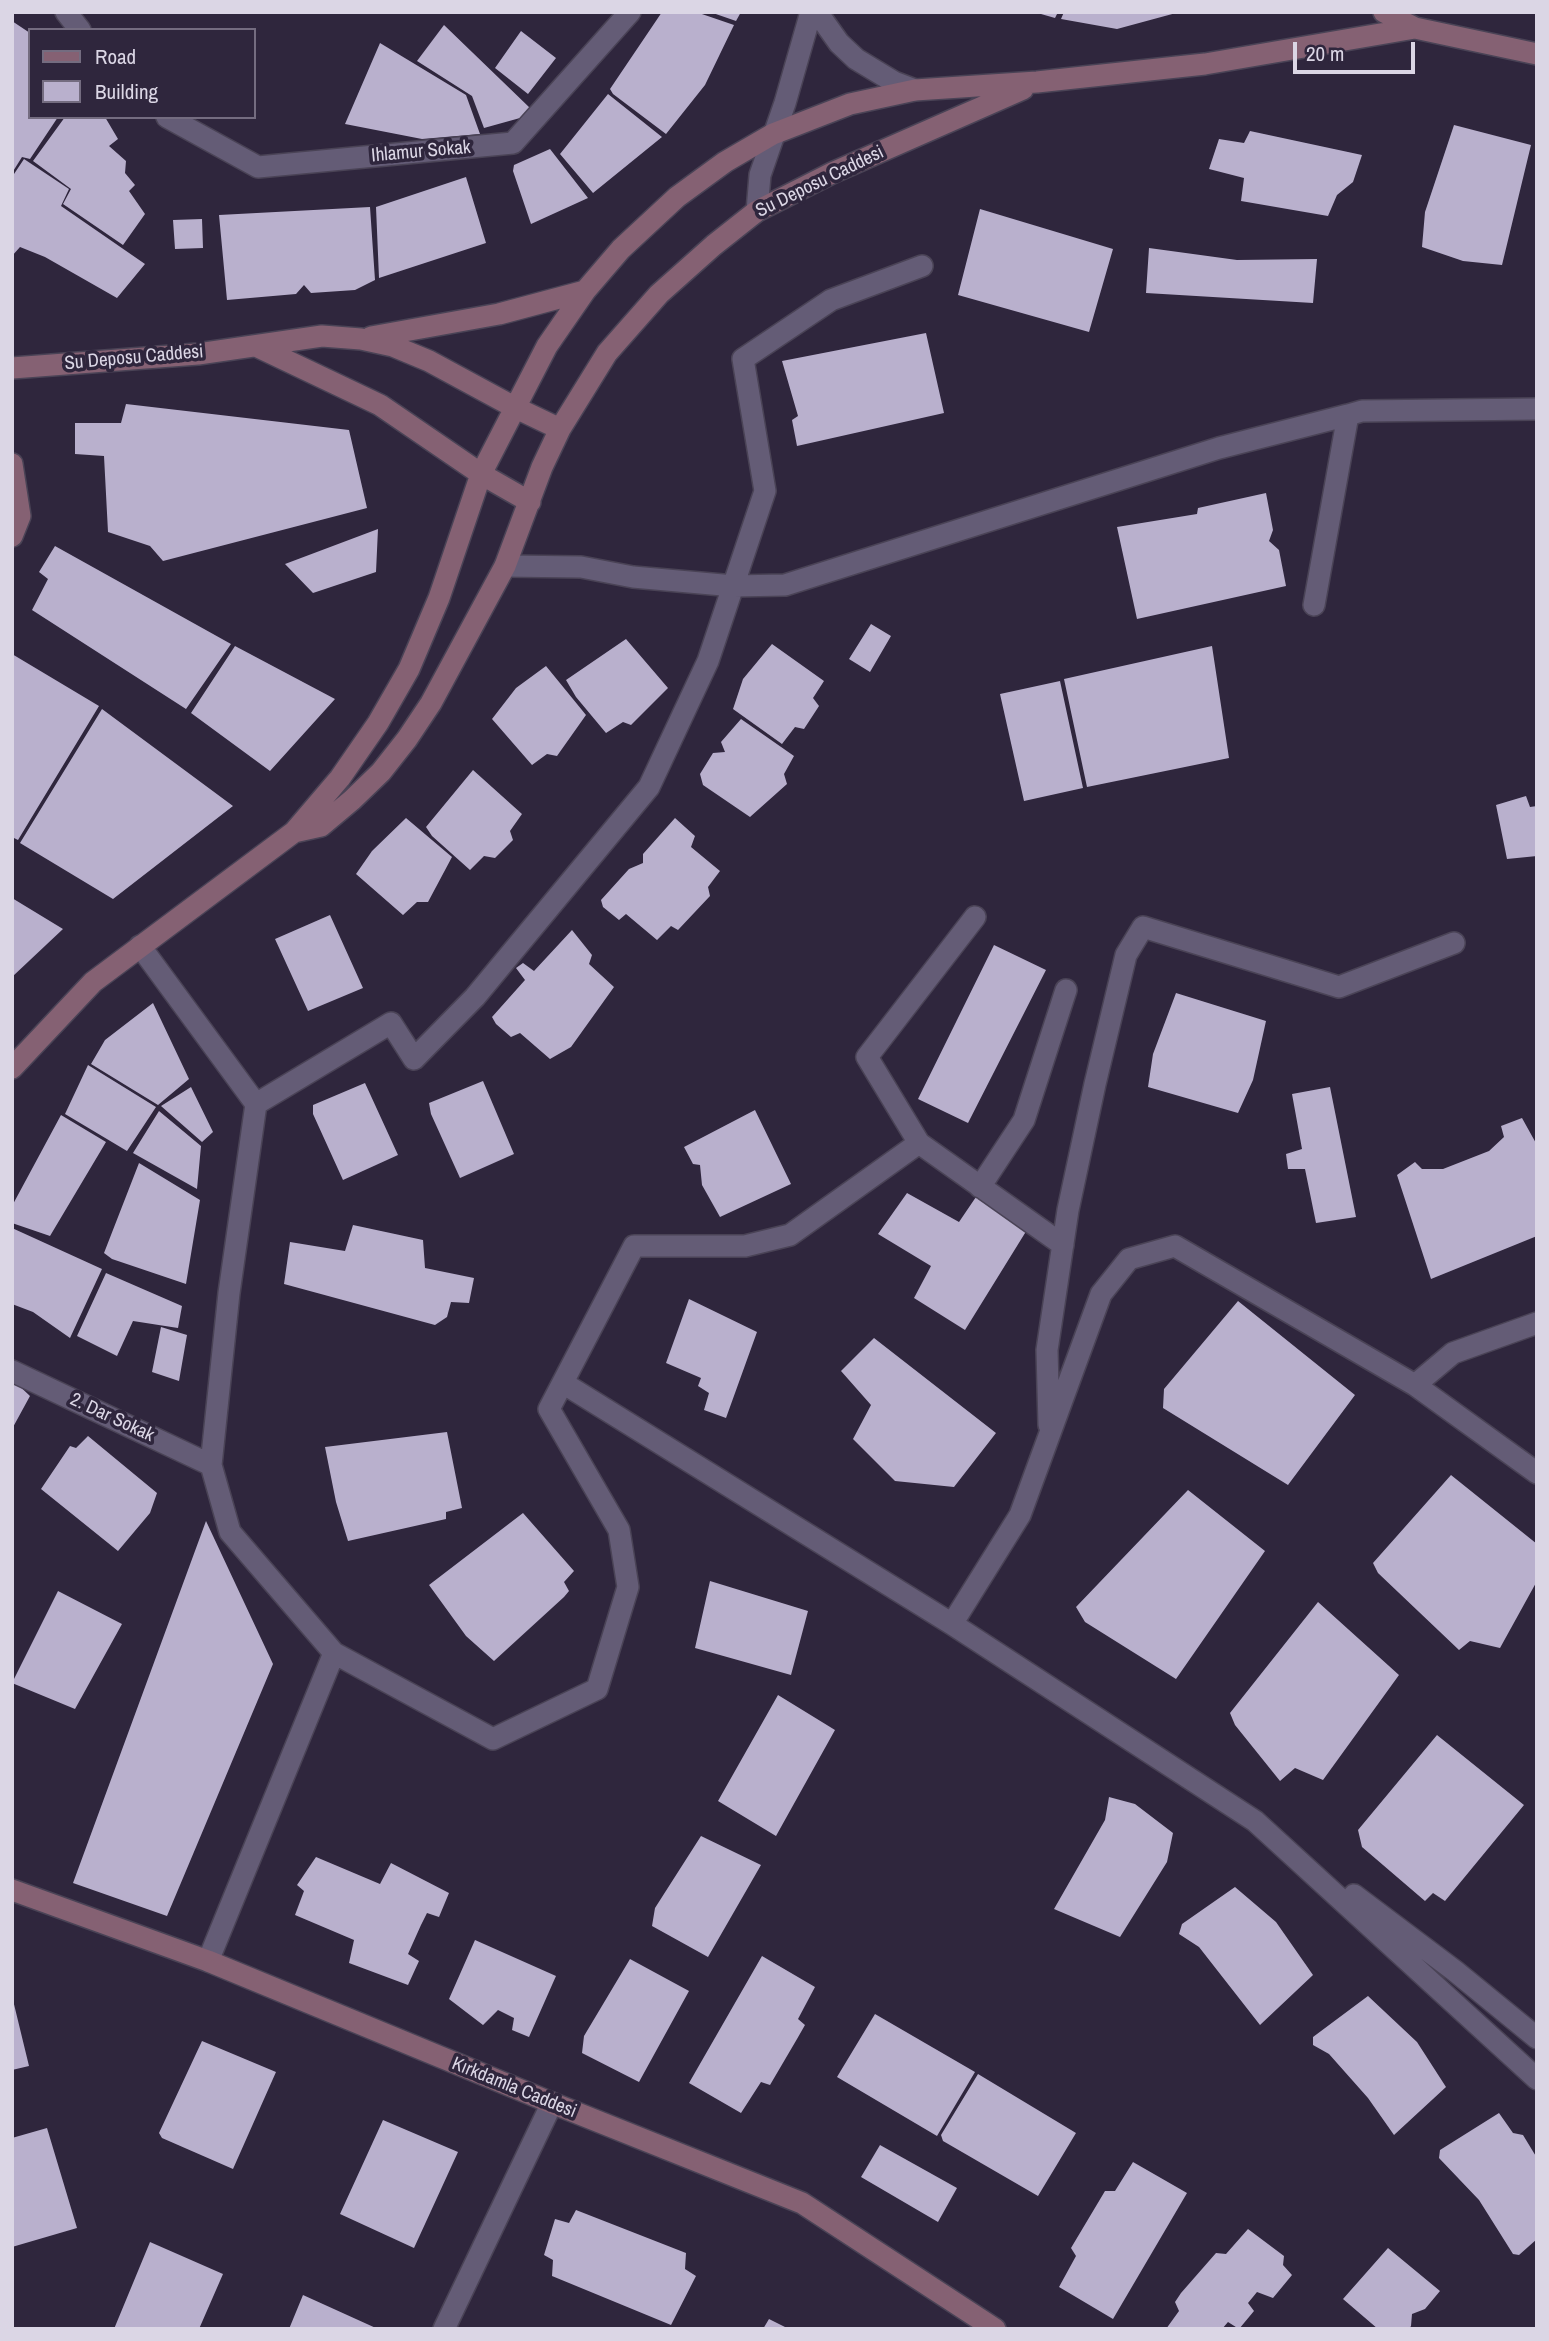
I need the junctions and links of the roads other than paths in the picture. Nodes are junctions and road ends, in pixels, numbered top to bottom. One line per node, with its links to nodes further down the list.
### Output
1 (66, 12): 6 (street)
2 (630, 12): 11 (street, Ihlamur Sokak)
3 (811, 12): 12 (street)
4 (817, 12): 10 (street)
5 (1384, 12): 7 (street)
6 (78, 28)
7 (1415, 28): 8 (street, Su Deposu Caddesi); 9 (street, Su Deposu Caddesi)
8 (1537, 54)
9 (1037, 82): 10 (street, Su Deposu Caddesi); 13 (street, Su Deposu Caddesi)
10 (915, 90): 12 (street, Su Deposu Caddesi)
11 (171, 119)
12 (774, 134): 13 (street); 15 (street, Su Deposu Caddesi)
13 (757, 211): 22 (street, Su Deposu Caddesi)
14 (922, 266): 28 (street)
15 (584, 291): 16 (street); 19 (street, Su Deposu Caddesi)
16 (361, 339): 17 (street, Su Deposu Caddesi); 19 (street, Su Deposu Caddesi)
17 (256, 346): 18 (street, Su Deposu Caddesi); 24 (street)
18 (12, 368)
19 (514, 407): 22 (street, Su Deposu Caddesi); 24 (street, Su Deposu Caddesi)
20 (1537, 409): 21 (street)
21 (1348, 415): 28 (street); 29 (street)
22 (559, 429): 25 (street, Su Deposu Caddesi)
23 (12, 464): 26 (street)
24 (481, 474): 25 (street); 30 (street, Su Deposu Caddesi)
25 (530, 502): 27 (street, Su Deposu Caddesi)
26 (12, 536)
27 (505, 566): 28 (street); 30 (street, Su Deposu Caddesi)
28 (734, 586): 36 (street)
29 (1314, 605)
30 (294, 832): 33 (street)
31 (975, 917): 37 (street)
32 (1454, 943): 39 (street)
33 (140, 947): 35 (street); 36 (street)
34 (1066, 990): 38 (street)
35 (14, 1062)
36 (256, 1104): 45 (street)
37 (919, 1143): 38 (street); 42 (street)
38 (980, 1187): 39 (street)
39 (1063, 1245): 44 (street)
40 (1537, 1323): 43 (street)
41 (12, 1371): 45 (street, 2. Dar Sokak)
42 (563, 1383): 47 (street); 48 (street)
43 (1415, 1385): 44 (street); 46 (street)
44 (1049, 1437): 47 (street)
45 (211, 1465): 48 (street)
46 (1537, 1474)
47 (952, 1624): 49 (street)
48 (334, 1653): 51 (street)
49 (1255, 1821): 52 (street); 53 (street)
50 (12, 1890): 51 (street, Kırkdamla Caddesi)
51 (208, 1961): 54 (street, Kırkdamla Caddesi)
52 (1537, 2038)
53 (1537, 2079)
54 (552, 2103): 55 (street); 56 (street, Kırkdamla Caddesi)
55 (444, 2329)
56 (995, 2329)

